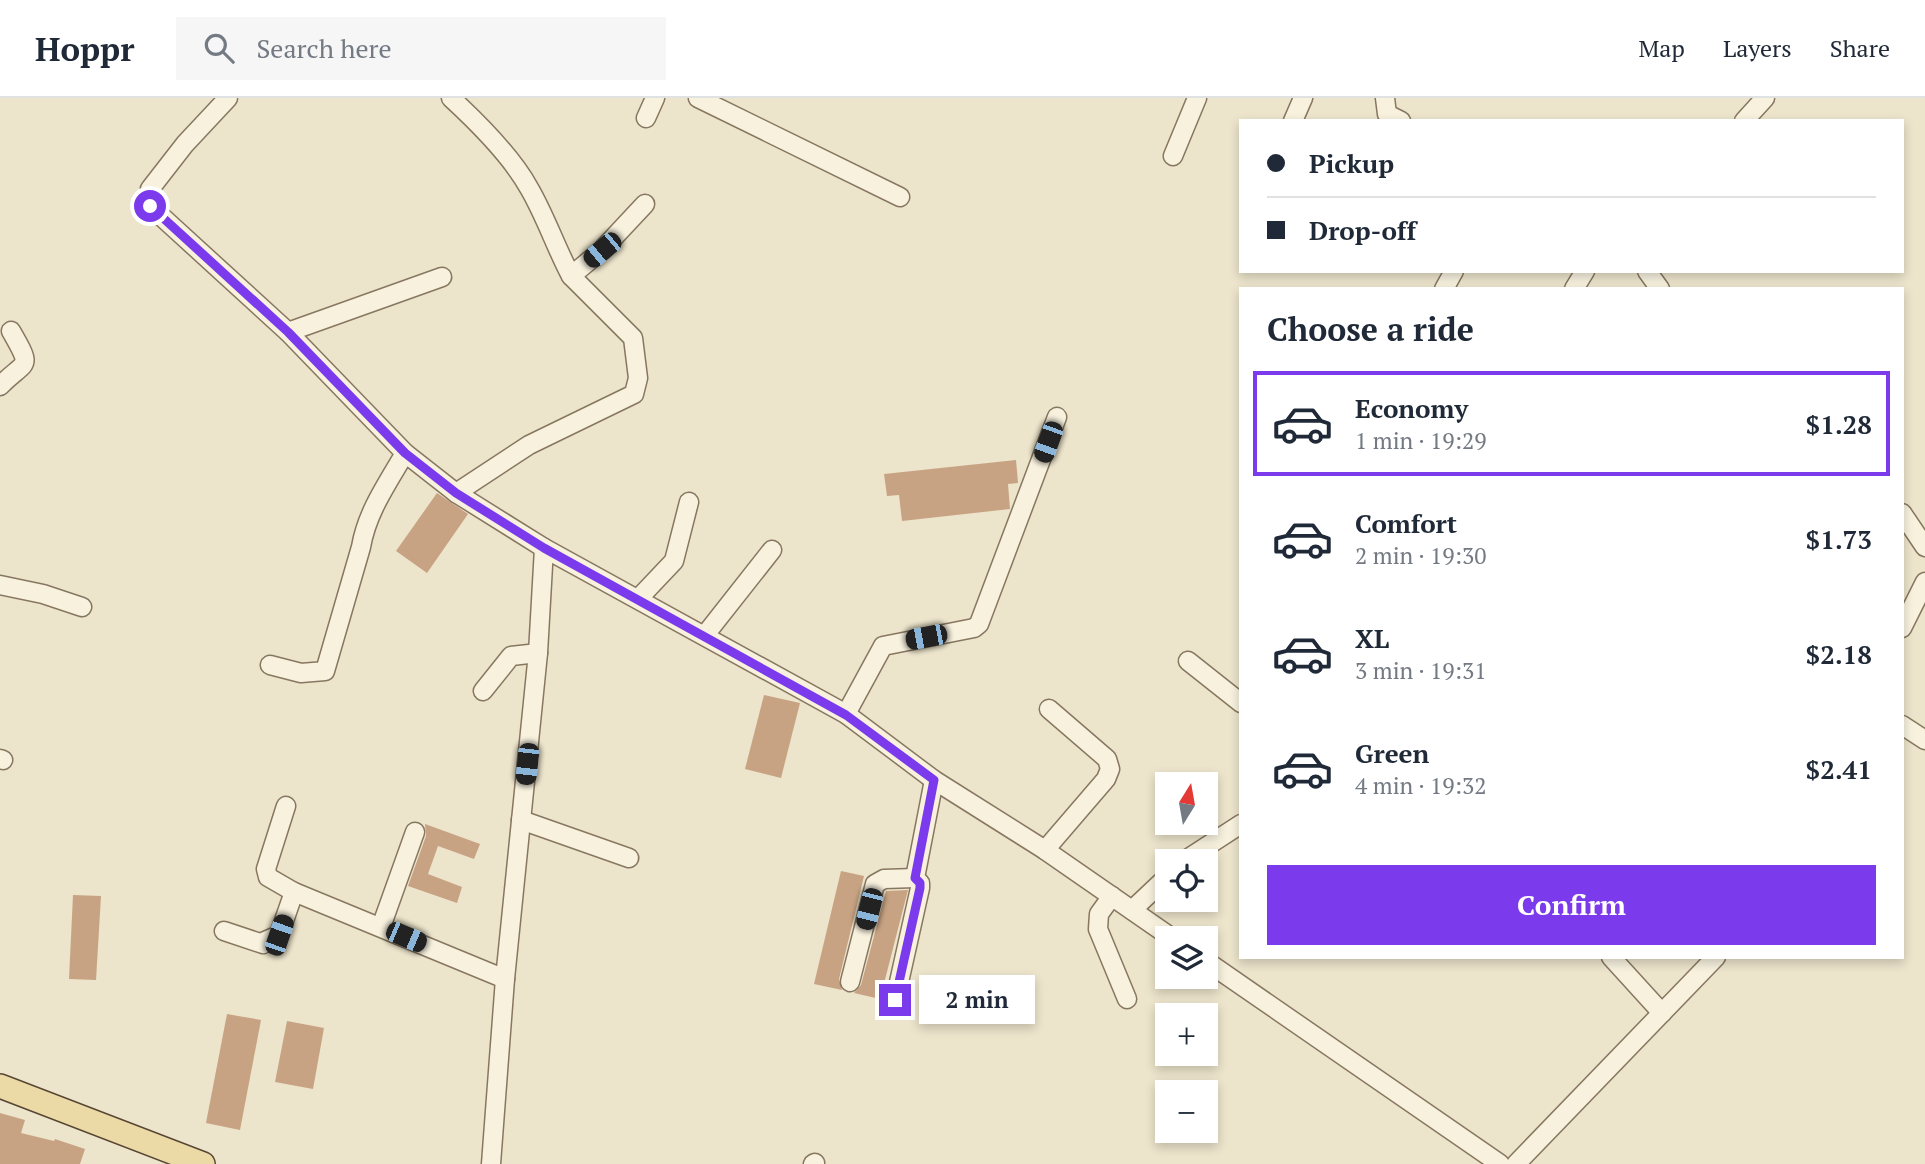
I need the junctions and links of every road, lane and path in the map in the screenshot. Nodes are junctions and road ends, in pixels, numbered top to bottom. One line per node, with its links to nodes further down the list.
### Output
1 (228, 98): 19 (street)
2 (452, 98): 16 (street)
3 (655, 98): 9 (street)
4 (698, 98): 14 (street)
5 (1197, 98): 13 (street)
6 (1303, 98): 10 (street)
7 (1385, 98): 11 (street)
8 (1765, 98): 12 (street)
9 (646, 118)
10 (1294, 119)
11 (1397, 119)
12 (1746, 119)
13 (1173, 156)
14 (900, 197)
15 (645, 204): 16 (street)
16 (571, 276): 23 (street)
17 (442, 277): 19 (street)
18 (11, 331): 20 (street)
19 (288, 332): 22 (street)
20 (0, 386)
21 (1057, 417): 41 (street)
22 (405, 453): 23 (street); 37 (street)
23 (456, 493): 27 (street)
24 (689, 502): 31 (street)
25 (1904, 516): 26 (street)
26 (1925, 547)
27 (544, 548): 31 (street); 35 (street)
28 (772, 550): 34 (street)
29 (1925, 582): 33 (street)
30 (0, 585): 32 (street)
31 (638, 599): 34 (street)
32 (82, 607)
33 (1904, 624)
34 (705, 635): 41 (street)
35 (538, 653): 38 (street); 46 (street)
36 (1188, 661): 39 (street)
37 (270, 665)
38 (483, 691)
39 (1239, 701)
40 (1049, 709): 50 (street)
41 (846, 715): 44 (street)
42 (1904, 726): 43 (street)
43 (1925, 740)
44 (934, 780): 50 (street); 52 (street)
45 (286, 806): 54 (street)
46 (521, 820): 51 (street); 63 (street)
47 (1239, 825): 49 (street)
48 (415, 832): 57 (street)
49 (1202, 849)
50 (1045, 850): 55 (street)
51 (629, 858)
52 (915, 878): 64 (street); 66 (street)
53 (1155, 888): 56 (street)
54 (294, 892): 57 (street); 59 (street)
55 (1112, 896): 56 (street); 65 (street)
56 (1132, 910): 58 (street)
57 (381, 926): 63 (street)
58 (1155, 926)
59 (223, 931)
60 (1613, 959): 67 (street)
61 (1714, 959): 67 (street)
62 (1218, 969): 71 (street)
63 (505, 979): 70 (street)
64 (850, 982)
65 (1126, 999)
66 (895, 1000)
67 (1662, 1013): 72 (street)
68 (0, 1086): 69 (main road)
69 (203, 1164)
70 (491, 1164)
71 (1500, 1164)
72 (1516, 1164)

